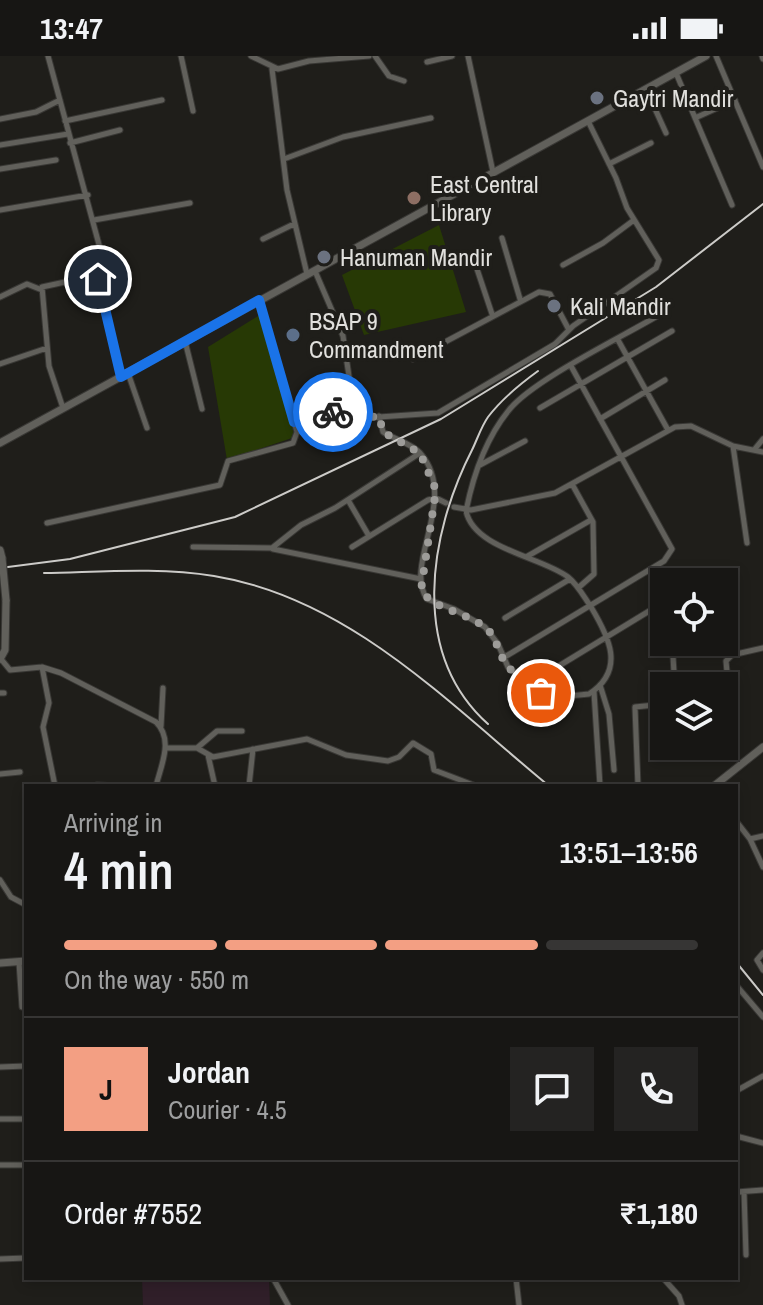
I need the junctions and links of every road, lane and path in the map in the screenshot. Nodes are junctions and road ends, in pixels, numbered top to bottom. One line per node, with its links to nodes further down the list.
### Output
1 (181, 56): 19 (street)
2 (251, 56): 12 (street)
3 (369, 56): 10 (street)
4 (375, 56): 14 (street)
5 (452, 56): 11 (street)
6 (468, 56): 36 (street)
7 (706, 56): 13 (main road)
8 (716, 56): 18 (street)
9 (50, 57): 16 (street)
10 (322, 58): 12 (street)
11 (427, 62)
12 (272, 69): 31 (street)
13 (676, 73): 15 (main road); 21 (street)
14 (404, 81)
15 (646, 89): 24 (main road); 26 (street)
16 (60, 100): 22 (street); 23 (street)
17 (162, 100): 23 (street)
18 (735, 100): 21 (street); 34 (street)
19 (193, 111)
20 (431, 118): 31 (street)
21 (695, 118): 39 (street)
22 (0, 119)
23 (65, 121): 27 (street)
24 (588, 121): 33 (street); 36 (main road)
25 (120, 130): 28 (street)
26 (666, 133)
27 (68, 134): 28 (street); 30 (street)
28 (70, 143): 37 (street)
29 (651, 143): 33 (street)
30 (0, 145)
31 (284, 159): 43 (street)
32 (56, 160): 35 (street)
33 (609, 164): 42 (street)
34 (763, 167)
35 (0, 169)
36 (493, 172): 48 (main road)
37 (88, 195): 40 (street); 41 (street)
38 (190, 203): 41 (street)
39 (732, 205)
40 (0, 210)
41 (94, 220): 49 (street)
42 (634, 220): 47 (street); 56 (street)
43 (294, 224): 45 (street); 48 (street)
44 (502, 238): 52 (street)
45 (263, 239)
46 (475, 263): 54 (street)
47 (563, 265)
48 (311, 272): 53 (main road); 72 (street)
49 (102, 274): 50 (street); 65 (street)
50 (42, 290): 51 (street); 60 (street)
51 (0, 297)
52 (520, 299): 54 (street); 56 (street)
53 (261, 306): 59 (main road); 75 (street)
54 (492, 314): 62 (street)
55 (659, 315): 58 (street)
56 (569, 330): 73 (street)
57 (672, 331): 61 (street)
58 (618, 340): 61 (street); 64 (street)
59 (185, 341): 65 (main road); 71 (street)
60 (47, 348): 63 (street); 69 (street)
61 (628, 358): 67 (street); 68 (street)
62 (413, 359)
63 (0, 364)
64 (571, 366): 67 (street); 86 (street)
65 (125, 375): 69 (main road); 76 (street)
66 (665, 380): 68 (street)
67 (581, 384): 70 (street); 74 (street)
68 (647, 392): 74 (street); 77 (street)
69 (63, 408): 80 (main road)
70 (540, 408)
71 (202, 409)
72 (350, 409): 73 (street); 75 (street)
73 (379, 416): 84 (street)
74 (600, 419): 85 (street)
75 (294, 422): 94 (street)
76 (147, 428)
77 (668, 430): 81 (street); 85 (street)
78 (763, 439): 82 (street)
79 (525, 441): 86 (street)
80 (0, 443)
81 (733, 446): 82 (street); 96 (street)
82 (754, 450): 83 (street)
83 (763, 452)
84 (420, 453): 88 (street); 89 (street)
85 (621, 457): 87 (street); 105 (street)
86 (479, 466): 92 (street)
87 (572, 484): 92 (street); 93 (street)
88 (436, 498): 90 (street); 95 (street); 102 (street)
89 (348, 500): 95 (street); 99 (street)
90 (446, 503)
91 (454, 507): 92 (street)
92 (466, 511): 101 (street)
93 (591, 520): 101 (street); 104 (street)
94 (47, 523)
95 (369, 536): 98 (street)
96 (747, 543)
97 (193, 547): 99 (street)
98 (352, 547)
99 (272, 548): 102 (street)
100 (1, 554): 113 (main road, bridge)
101 (525, 558): 103 (street)
102 (421, 579): 112 (street)
103 (570, 579): 104 (street); 107 (street)
104 (578, 588): 105 (street)
105 (590, 606): 108 (street); 112 (street)
106 (650, 610): 108 (street)
107 (505, 618)
108 (607, 636): 116 (street); 117 (street)
109 (763, 648): 110 (street)
110 (738, 654)
111 (673, 656): 115 (street)
112 (503, 658): 119 (street)
113 (0, 659): 114 (street)
114 (42, 667): 121 (street); 131 (street)
115 (674, 672)
116 (544, 675)
117 (600, 685): 119 (street); 128 (street)
118 (163, 688): 121 (street)
119 (594, 691): 136 (street)
120 (650, 705): 137 (street)
121 (161, 726): 124 (street)
122 (242, 731): 125 (street)
123 (763, 747): 138 (main road)
124 (166, 748): 125 (street); 132 (street)
125 (197, 748): 127 (street)
126 (253, 749): 127 (street); 134 (street); 135 (street)
127 (208, 755): 133 (street)
128 (614, 770)
129 (20, 772): 130 (street)
130 (0, 774)
131 (55, 784)
132 (157, 784)
133 (215, 784)
134 (249, 784)
135 (471, 784)
136 (600, 784)
137 (638, 784)
138 (717, 784)
139 (738, 824): 141 (street)
140 (763, 836): 141 (street)
141 (750, 839): 142 (street)
142 (763, 867)
143 (0, 880): 144 (street)
144 (24, 904)
145 (763, 953): 148 (street)
146 (1, 960): 147 (main road)
147 (23, 961): 150 (street)
148 (763, 970)
149 (738, 987): 151 (street)
150 (22, 1007)
151 (763, 1017)
152 (24, 1066): 153 (street)
153 (0, 1067)
154 (763, 1076): 155 (street)
155 (738, 1090)
156 (0, 1119): 157 (street)
157 (24, 1119)
158 (738, 1137): 159 (street)
159 (763, 1143)
160 (0, 1165): 161 (street)
161 (24, 1165)
162 (763, 1190): 164 (street)
163 (738, 1192): 164 (street)
164 (744, 1192): 165 (street)
165 (746, 1255)
166 (24, 1258): 167 (street)
167 (0, 1259)
168 (274, 1280): 171 (street)
169 (516, 1280): 172 (street)
170 (664, 1280): 173 (street)
171 (288, 1305)
172 (519, 1305)
173 (682, 1305)

